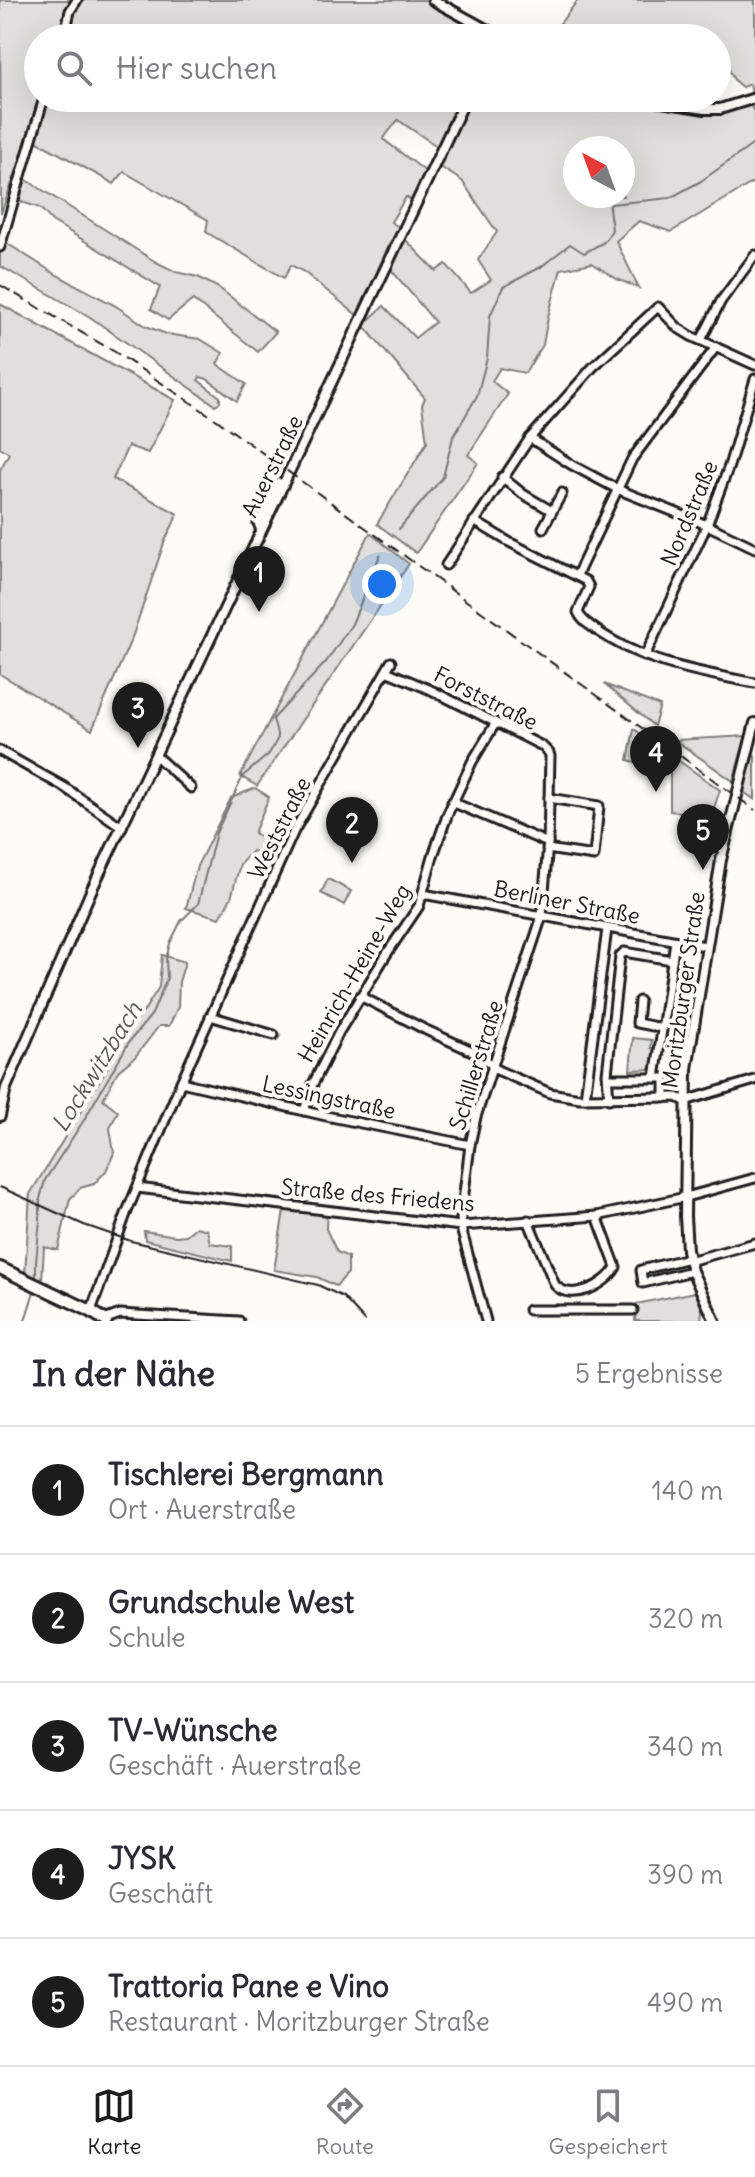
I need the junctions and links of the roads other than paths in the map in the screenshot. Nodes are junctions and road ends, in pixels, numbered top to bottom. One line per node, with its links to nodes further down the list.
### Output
1 (77, 0): 3 (street)
2 (433, 0): 4 (street)
3 (67, 24)
4 (476, 24)
5 (755, 98): 6 (street)
6 (731, 106)
7 (40, 112): 9 (street)
8 (459, 112): 24 (street, Auerstraße)
9 (0, 247)
10 (755, 255): 11 (street)
11 (701, 340): 12 (street); 15 (street)
12 (716, 347): 13 (street); 18 (street)
13 (755, 365)
14 (755, 379): 22 (street, Nordstraße)
15 (530, 438): 16 (street); 18 (street)
16 (502, 477): 20 (street); 21 (street)
17 (278, 482): 24 (street)
18 (617, 489): 22 (street); 27 (street)
19 (562, 493): 20 (street)
20 (552, 511): 23 (street)
21 (474, 521): 26 (street); 27 (street)
22 (707, 525): 25 (street); 28 (street, Nordstraße)
23 (543, 528)
24 (261, 531): 35 (street, Auerstraße)
25 (755, 548)
26 (446, 565)
27 (577, 575): 28 (street)
28 (645, 656): 31 (street)
29 (391, 662): 30 (street, Weststraße)
30 (386, 671): 33 (street, Forststraße); 49 (street, Weststraße)
31 (755, 683)
32 (755, 723): 45 (street, Moritzburger Straße)
33 (495, 724): 37 (street, Forststraße); 38 (street, Heinrich-Heine-Weg)
34 (0, 751): 39 (street)
35 (156, 756): 36 (street); 39 (street, Auerstraße)
36 (191, 788)
37 (549, 798): 40 (street, Forststraße); 40 (street)
38 (452, 802): 40 (street); 41 (street, Heinrich-Heine-Weg)
39 (122, 827): 57 (street, Auerstraße)
40 (548, 846): 42 (street, Forststraße)
41 (423, 894): 42 (street, Berliner Straße); 47 (street, Heinrich-Heine-Weg)
42 (542, 916): 43 (street, Berliner Straße); 52 (street, Schillerstraße)
43 (607, 929): 44 (street, Berliner Straße); 58 (street)
44 (675, 941): 45 (street, Berliner Straße); 46 (street)
45 (705, 946): 61 (street, Moritzburger Straße)
46 (672, 960): 50 (street); 53 (street)
47 (360, 996): 52 (street); 62 (street, Heinrich-Heine-Weg)
48 (639, 1001): 50 (street)
49 (210, 1016): 51 (street); 56 (street, Weststraße)
50 (662, 1028): 54 (street)
51 (274, 1035)
52 (492, 1065): 58 (street); 64 (street, Schillerstraße)
53 (609, 1078): 54 (street); 60 (street)
54 (655, 1078): 59 (street)
55 (755, 1080): 61 (street)
56 (181, 1082): 62 (street, Lessingstraße); 66 (street, Weststraße)
57 (3, 1087): 63 (street, Auerstraße)
58 (585, 1098): 60 (street)
59 (665, 1098): 60 (street); 61 (street)
60 (609, 1099)
61 (685, 1101): 67 (street, Moritzburger Straße)
62 (304, 1111): 64 (street, Lessingstraße)
63 (0, 1116)
64 (470, 1145): 70 (street, Schillerstraße)
65 (755, 1178): 67 (street, Straße des Friedens)
66 (137, 1188): 70 (street, Straße des Friedens); 78 (street, Weststraße)
67 (686, 1197): 68 (street, Straße des Friedens); 72 (street, Moritzburger Straße)
68 (597, 1216): 69 (street, Straße des Friedens); 69 (street)
69 (528, 1220): 70 (street, Straße des Friedens)
70 (461, 1226): 81 (street, Schillerstraße)
71 (755, 1243): 72 (street)
72 (690, 1263): 72 (street); 77 (street, Moritzburger Straße)
73 (0, 1268): 78 (main road)
74 (529, 1310): 75 (street)
75 (586, 1310): 76 (street); 82 (street)
76 (633, 1310)
77 (709, 1310): 83 (street); 84 (street, Moritzburger Straße)
78 (91, 1311): 79 (main road)
79 (105, 1320): 80 (street)
80 (239, 1321)
81 (486, 1321)
82 (586, 1321)
83 (706, 1321)
84 (715, 1321)

